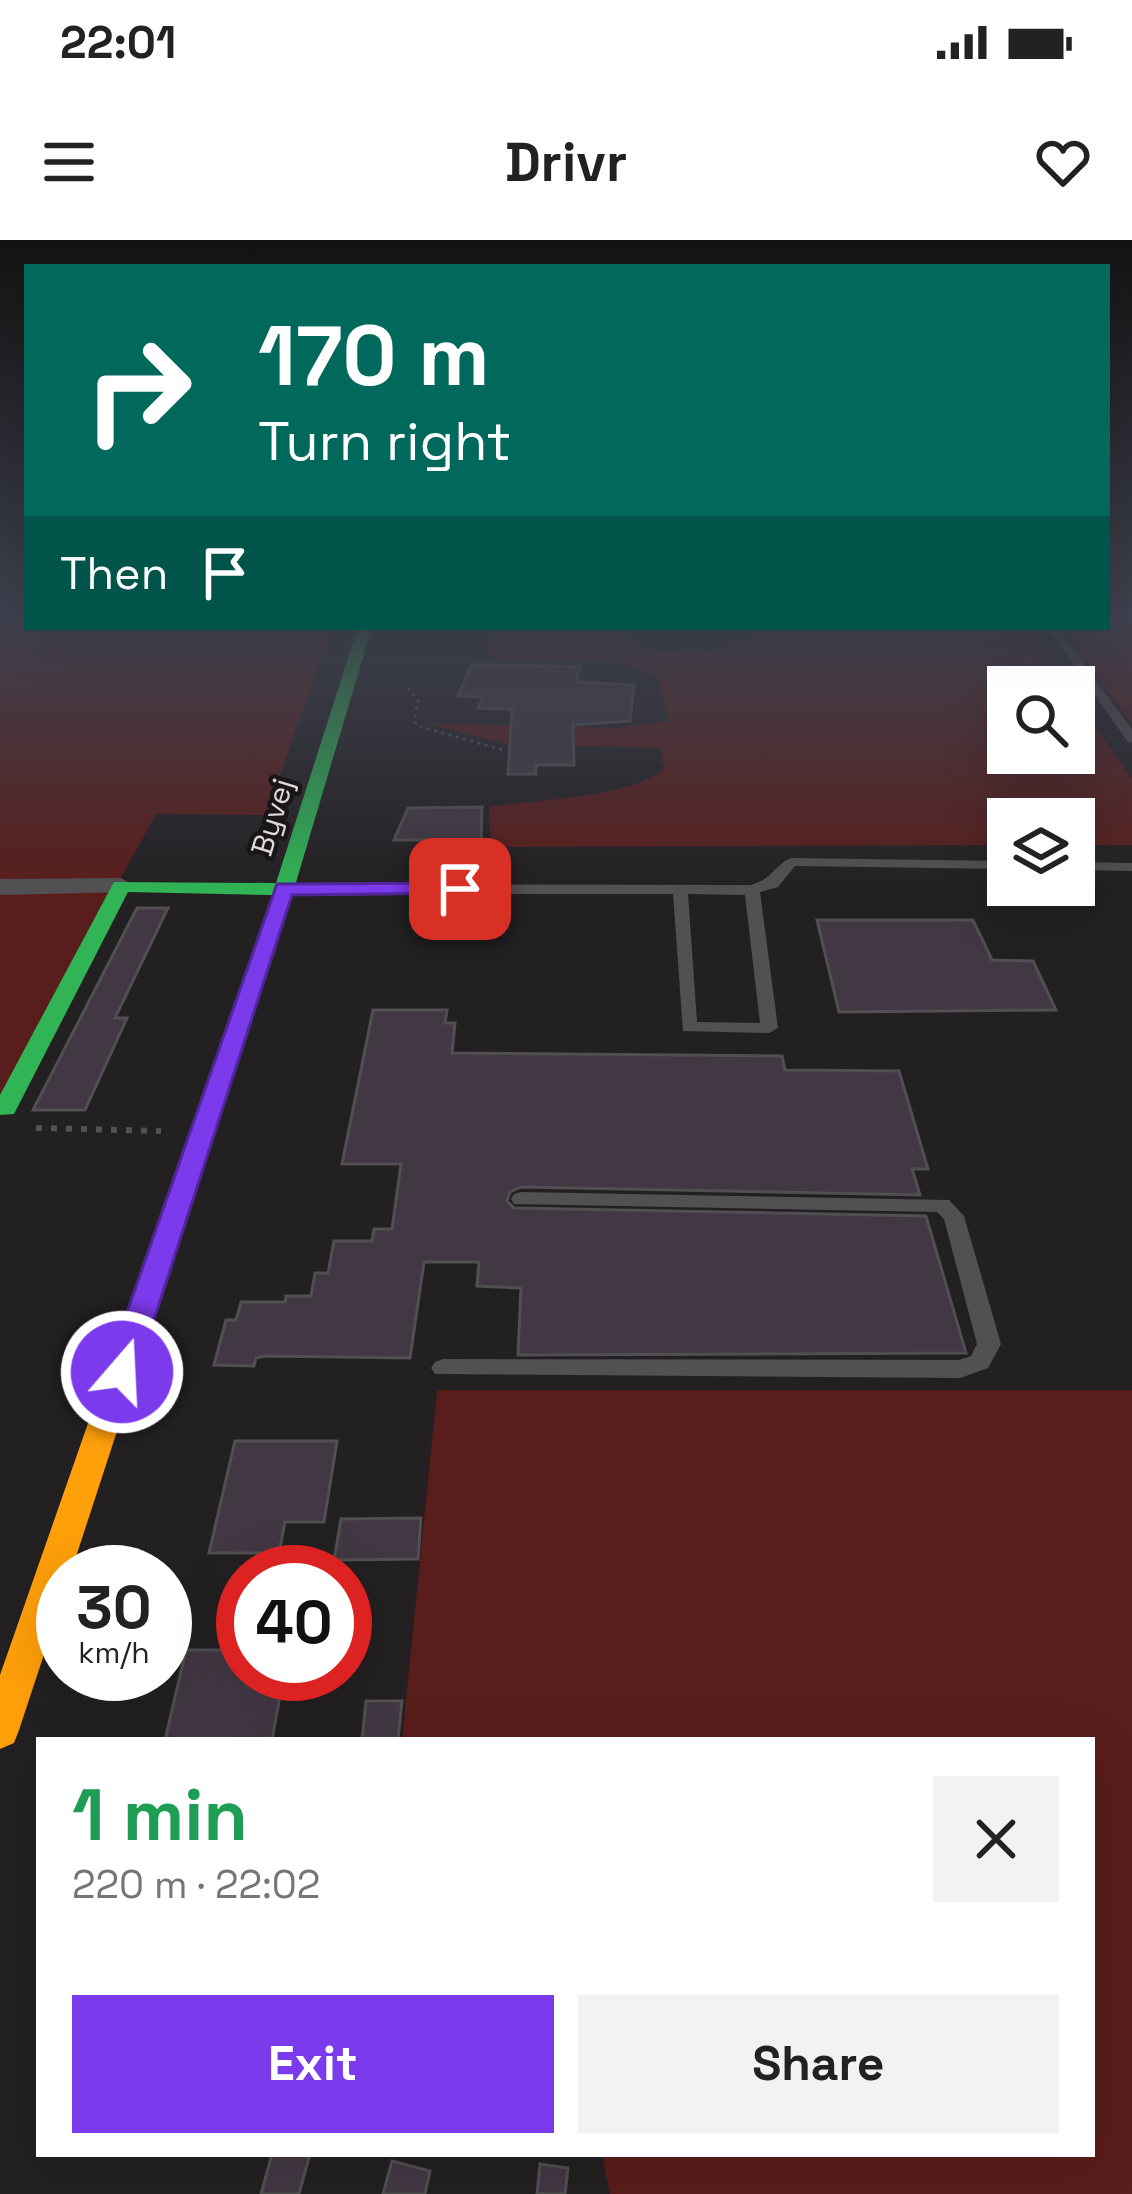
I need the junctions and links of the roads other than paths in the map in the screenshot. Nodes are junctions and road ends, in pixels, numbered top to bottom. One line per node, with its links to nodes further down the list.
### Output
1 (340, 708): 9 (street, Byvej)
2 (1110, 708): 3 (lane)
3 (1132, 739)
4 (987, 865): 11 (lane)
5 (1095, 866): 6 (lane)
6 (1132, 867)
7 (0, 886): 8 (street, Byvej)
8 (121, 886): 9 (street, Byvej); 12 (street)
9 (284, 889): 10 (lane); 15 (street, Byvej)
10 (680, 889): 11 (lane); 11 (lane)
11 (752, 890)
12 (14, 1118)
13 (521, 1199): 14 (lane)
14 (443, 1368)
15 (0, 1730)

